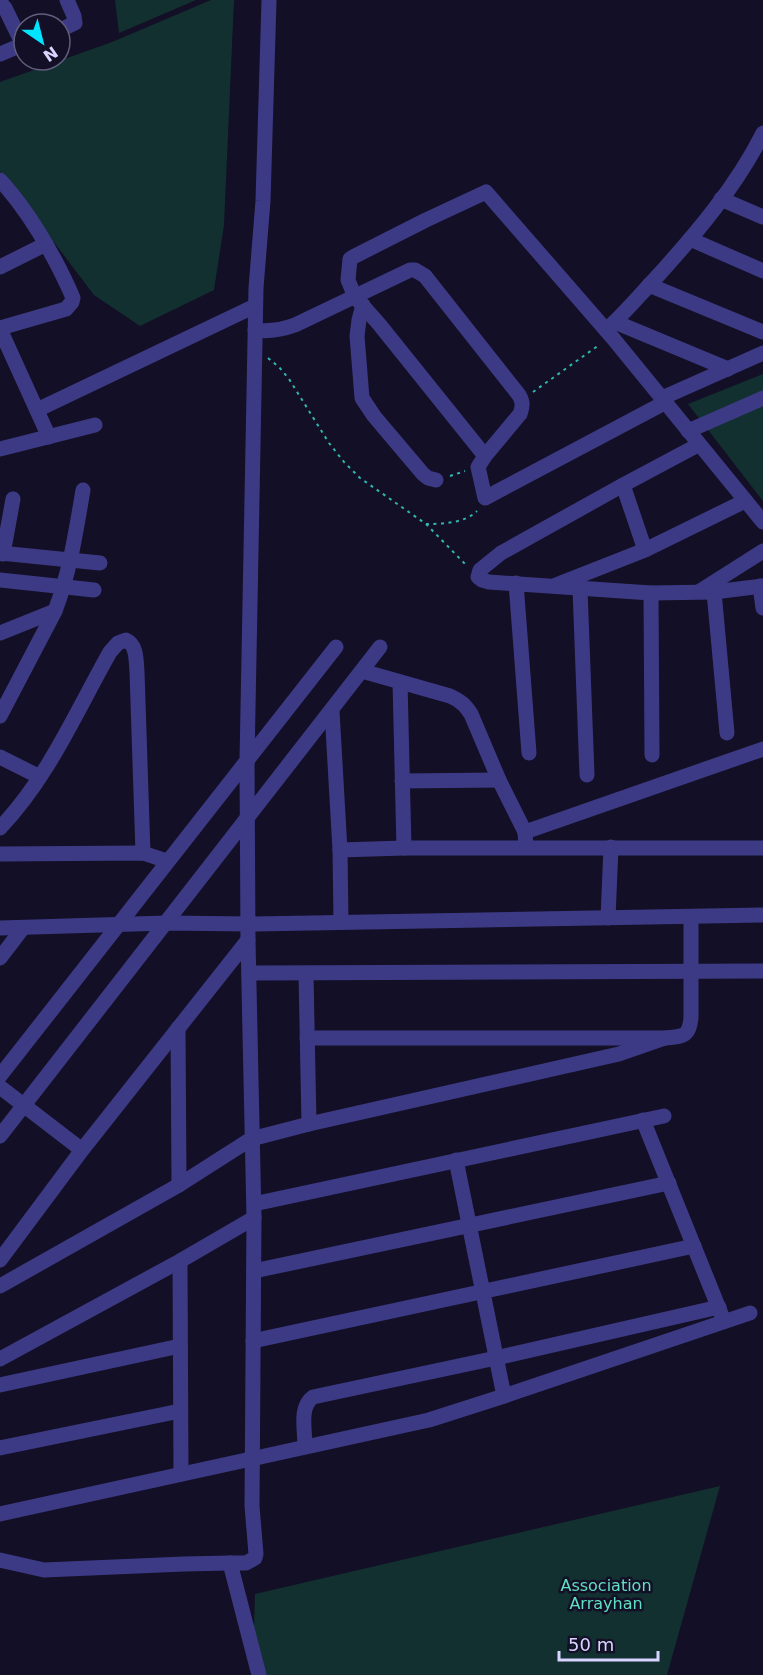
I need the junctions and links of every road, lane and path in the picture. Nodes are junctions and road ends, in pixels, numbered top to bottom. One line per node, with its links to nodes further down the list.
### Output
1 (67, 0): 5 (street)
2 (269, 0): 18 (street)
3 (0, 2): 4 (street)
4 (12, 21)
5 (72, 24)
6 (763, 133): 7 (street)
7 (757, 160): 10 (street)
8 (0, 180): 9 (street)
9 (5, 195): 13 (street)
10 (721, 199): 11 (street); 12 (street)
11 (763, 217)
12 (690, 239): 15 (street); 16 (street)
13 (46, 244): 14 (street); 19 (street)
14 (0, 267)
15 (763, 271)
16 (649, 285): 21 (street); 22 (street)
17 (359, 301): 20 (street); 21 (street); 27 (street); 35 (street); 36 (street)
18 (255, 306): 20 (street); 29 (street)
19 (0, 329): 29 (street)
20 (255, 330): 23 (street)
21 (611, 330): 25 (street); 27 (path); 28 (street)
22 (763, 332)
23 (256, 351): 43 (path); 73 (street)
24 (763, 353): 25 (street)
25 (728, 369): 28 (street)
26 (763, 398): 31 (street)
27 (522, 400): 35 (street)
28 (664, 400): 31 (street); 39 (street)
29 (37, 410): 32 (street)
30 (96, 425): 32 (street)
31 (688, 431): 33 (street)
32 (49, 437): 34 (street)
33 (698, 445): 37 (street); 41 (street)
34 (0, 449)
35 (482, 461): 36 (path); 39 (street)
36 (436, 480)
37 (622, 485): 44 (street); 49 (street)
38 (83, 490): 47 (street)
39 (484, 498): 43 (path)
40 (13, 499): 46 (street)
41 (745, 501): 42 (street); 44 (street)
42 (763, 522)
43 (426, 524): 49 (path)
44 (645, 550): 52 (street)
45 (763, 551): 57 (street)
46 (2, 553): 47 (street)
47 (71, 560): 48 (street); 53 (street)
48 (100, 563)
49 (478, 577): 51 (street)
50 (0, 580): 53 (street)
51 (516, 583): 52 (street); 70 (street)
52 (555, 585): 55 (street)
53 (63, 586): 56 (street); 60 (street)
54 (762, 586): 57 (street); 59 (street)
55 (580, 589): 58 (street); 74 (street)
56 (94, 590)
57 (706, 592): 58 (street); 68 (street)
58 (651, 593): 71 (street)
59 (763, 608)
60 (55, 611): 61 (street); 66 (street)
61 (0, 633)
62 (336, 646): 73 (street)
63 (380, 647): 64 (street)
64 (362, 671): 65 (street); 67 (street)
65 (400, 682): 76 (street); 77 (street)
66 (2, 710)
67 (332, 711): 78 (street); 84 (street)
68 (728, 733)
69 (763, 749): 80 (street)
70 (529, 753)
71 (652, 755)
72 (0, 757): 75 (street)
73 (247, 761): 78 (street); 87 (street)
74 (587, 775)
75 (40, 777): 79 (street); 85 (street)
76 (499, 780): 77 (street); 80 (street)
77 (402, 781): 82 (street)
78 (247, 818): 92 (street); 96 (street)
79 (0, 828)
80 (526, 839): 81 (street); 82 (street)
81 (611, 847): 83 (street); 90 (street)
82 (404, 848): 84 (street)
83 (763, 848)
84 (340, 850): 91 (street)
85 (143, 853): 86 (street); 87 (street)
86 (0, 854)
87 (167, 861): 93 (street)
88 (763, 915): 89 (street)
89 (691, 917): 90 (street); 98 (street)
90 (608, 918): 91 (street)
91 (341, 922): 96 (street)
92 (167, 924): 93 (street); 96 (street); 107 (street)
93 (118, 925): 95 (street); 105 (street)
94 (0, 928): 95 (street)
95 (23, 928): 97 (street)
96 (248, 932): 100 (street); 102 (street)
97 (0, 958)
98 (690, 970): 99 (street); 101 (street); 104 (street)
99 (763, 971)
100 (249, 973): 101 (street); 112 (street)
101 (306, 974): 103 (street)
102 (178, 1028): 113 (street); 116 (street)
103 (307, 1038): 104 (street); 110 (street)
104 (665, 1038): 110 (street)
105 (0, 1076)
106 (0, 1087): 107 (street)
107 (24, 1106): 111 (street); 113 (street)
108 (664, 1116): 109 (street)
109 (643, 1120): 114 (street); 115 (street)
110 (309, 1124): 112 (street)
111 (0, 1136)
112 (251, 1139): 116 (street); 117 (street)
113 (82, 1150): 120 (street)
114 (456, 1160): 117 (street); 118 (street)
115 (669, 1183): 118 (street); 119 (street)
116 (179, 1185): 123 (street)
117 (254, 1211): 121 (street); 122 (street)
118 (470, 1225): 122 (street); 124 (street)
119 (694, 1246): 124 (street); 125 (street)
120 (0, 1260)
121 (180, 1261): 131 (street); 133 (street)
122 (254, 1271): 129 (street)
123 (0, 1286)
124 (483, 1292): 129 (street); 132 (street)
125 (719, 1307): 127 (street); 128 (street)
126 (750, 1313): 128 (street)
127 (654, 1322): 130 (street); 132 (street)
128 (725, 1322): 130 (street)
129 (254, 1341): 139 (street)
130 (661, 1343): 135 (street)
131 (180, 1346): 134 (street); 136 (street)
132 (496, 1358): 135 (street); 137 (street)
133 (0, 1359)
134 (0, 1385)
135 (504, 1396): 137 (street)
136 (180, 1411): 138 (street); 140 (street)
137 (305, 1446): 139 (street)
138 (0, 1448)
139 (253, 1458): 140 (street); 143 (street)
140 (181, 1474): 141 (street)
141 (0, 1514)
142 (0, 1560): 143 (street)
143 (230, 1563): 144 (street)
144 (259, 1675)

